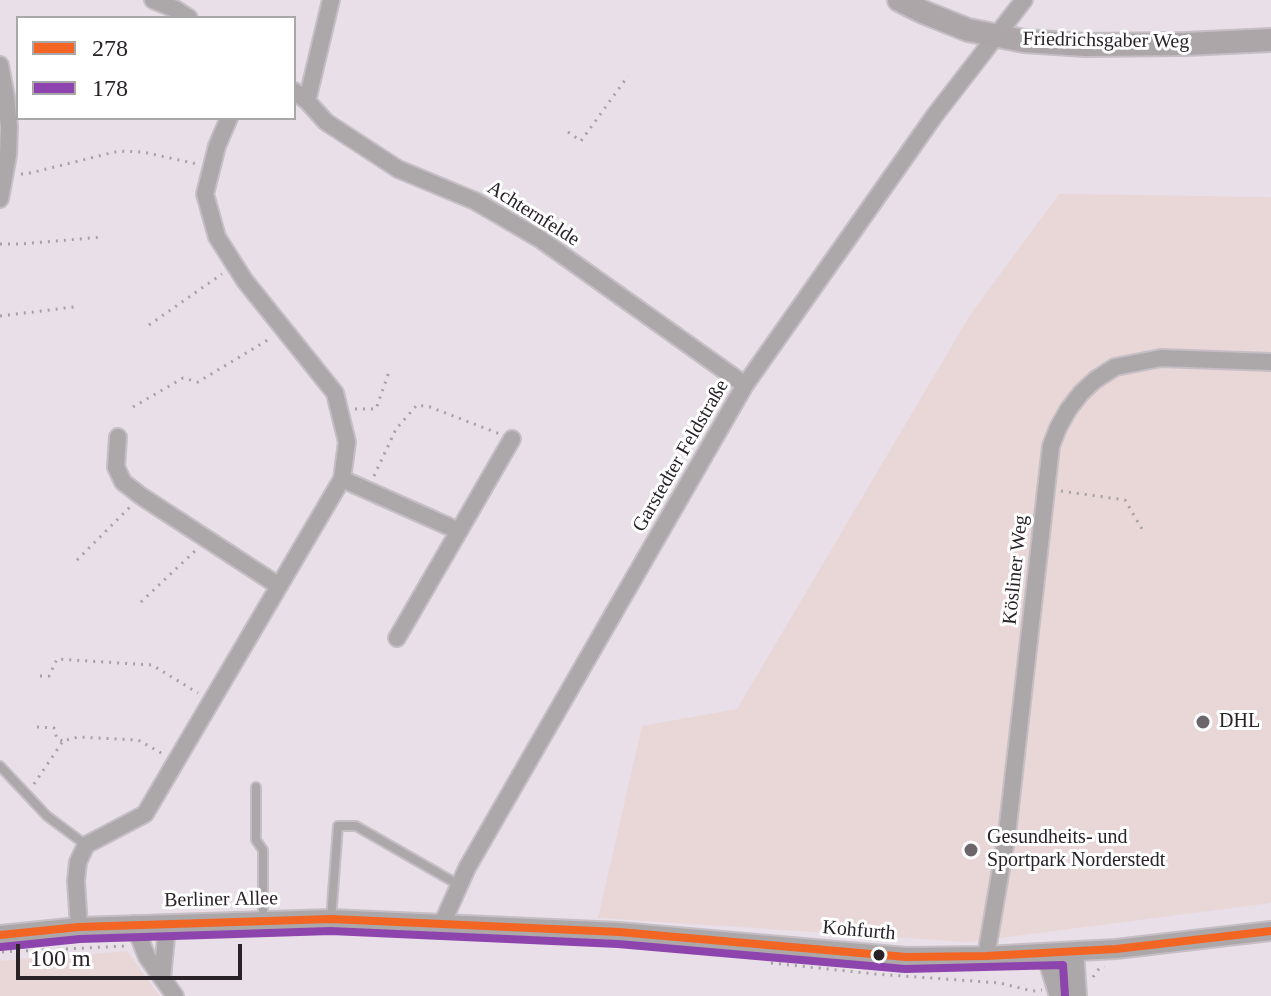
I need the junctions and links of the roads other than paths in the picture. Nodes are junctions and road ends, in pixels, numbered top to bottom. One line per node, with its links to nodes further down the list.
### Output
1 (153, 0): 5 (street)
2 (331, 0): 9 (street)
3 (899, 0): 6 (main road, Friedrichsgaber Weg)
4 (1024, 0): 6 (street, Garstedter Feldstraße)
5 (186, 16)
6 (997, 36): 7 (main road, Friedrichsgaber Weg); 13 (street, Garstedter Feldstraße)
7 (1271, 40)
8 (0, 65): 11 (street)
9 (301, 96): 13 (street, Achternfelde)
10 (228, 120): 16 (street)
11 (0, 199)
12 (1271, 362): 34 (street, Kösliner Weg)
13 (745, 385): 23 (street, Garstedter Feldstraße)
14 (118, 437): 18 (street)
15 (512, 439): 17 (street)
16 (342, 479): 17 (street); 18 (street)
17 (459, 531): 19 (street)
18 (279, 586): 22 (street)
19 (397, 638)
20 (0, 766): 22 (lane)
21 (256, 787): 25 (lane)
22 (86, 845): 28 (street)
23 (459, 885): 24 (lane); 27 (street, Garstedter Feldstraße)
24 (331, 919): 25 (street, Berliner Allee); 27 (street, Berliner Allee)
25 (263, 921): 26 (street, Berliner Allee)
26 (175, 923): 30 (street, Berliner Allee); 35 (street)
27 (442, 924): 34 (street, Kohfurth)
28 (79, 927): 30 (street, Berliner Allee); 31 (street, Berliner Allee)
29 (1271, 931): 32 (street, Kohfurth)
30 (138, 933): 35 (street)
31 (2, 944)
32 (1074, 952): 33 (street, Kohfurth); 38 (street)
33 (1046, 954): 34 (street, Kohfurth); 37 (street)
34 (986, 956)
35 (162, 978): 36 (street)
36 (175, 996)
37 (1059, 996)
38 (1077, 996)

